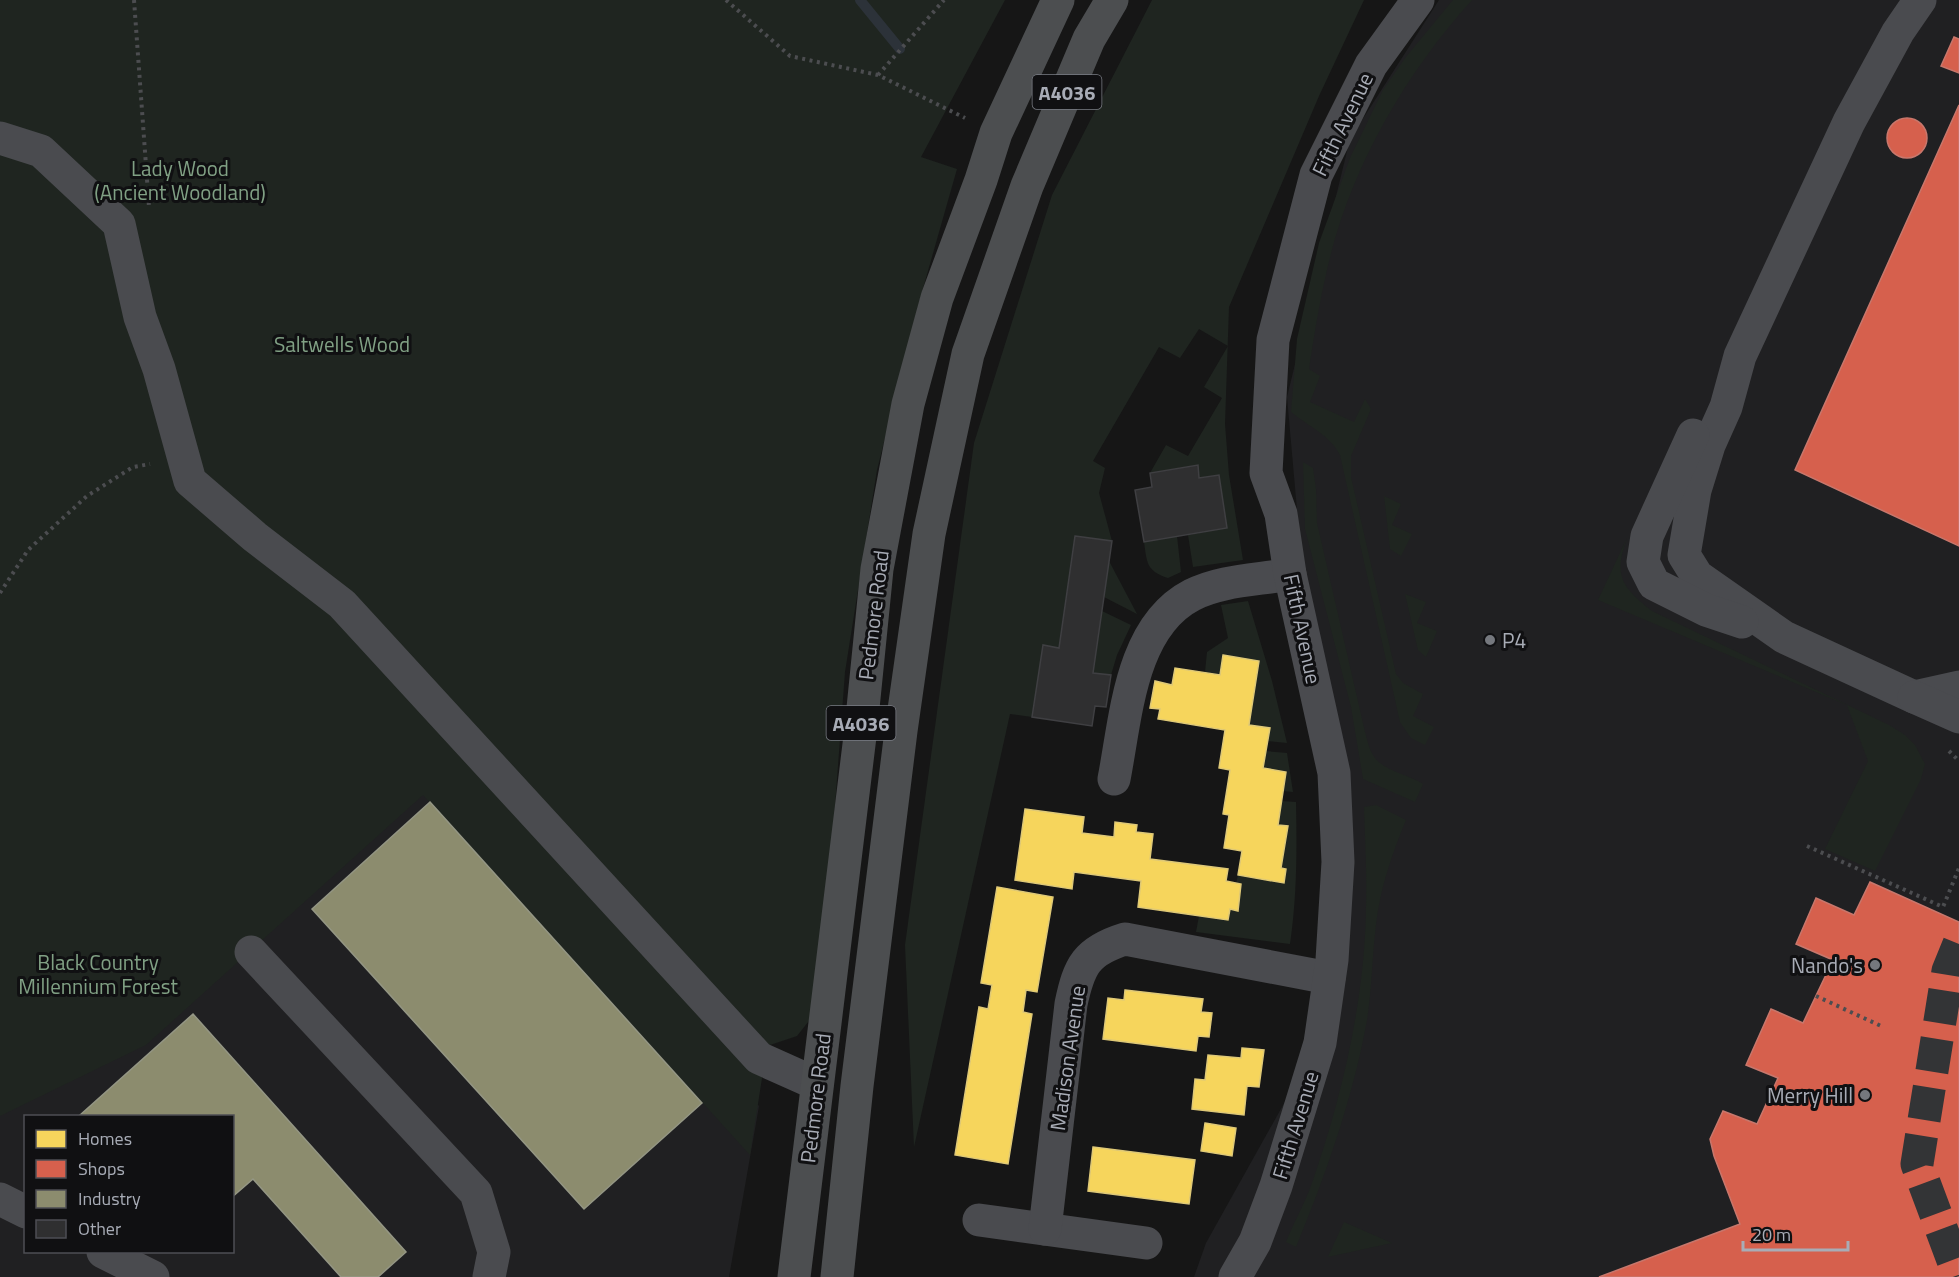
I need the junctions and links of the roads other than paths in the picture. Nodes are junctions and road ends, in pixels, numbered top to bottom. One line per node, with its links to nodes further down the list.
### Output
1 (1058, 0): 13 (highway, Pedmore Road / A4036)
2 (1112, 0): 23 (highway, Pedmore Road / A4036)
3 (1418, 0): 6 (street, Fifth Avenue)
4 (1920, 0): 8 (street)
5 (0, 138): 13 (street)
6 (1290, 574): 10 (street); 12 (street, Fifth Avenue)
7 (1959, 687): 8 (street)
8 (1914, 697): 9 (street)
9 (1959, 717)
10 (1114, 779)
11 (252, 952): 21 (street)
12 (1329, 978): 17 (street, Madison Avenue); 24 (street, Fifth Avenue)
13 (817, 1084): 22 (highway, Pedmore Road / A4036)
14 (0, 1199): 15 (street)
15 (24, 1211)
16 (979, 1220): 17 (street)
17 (1045, 1229): 18 (street)
18 (1146, 1243)
19 (107, 1253): 20 (street)
20 (153, 1277)
21 (489, 1277)
22 (794, 1277)
23 (837, 1277)
24 (1235, 1277)

